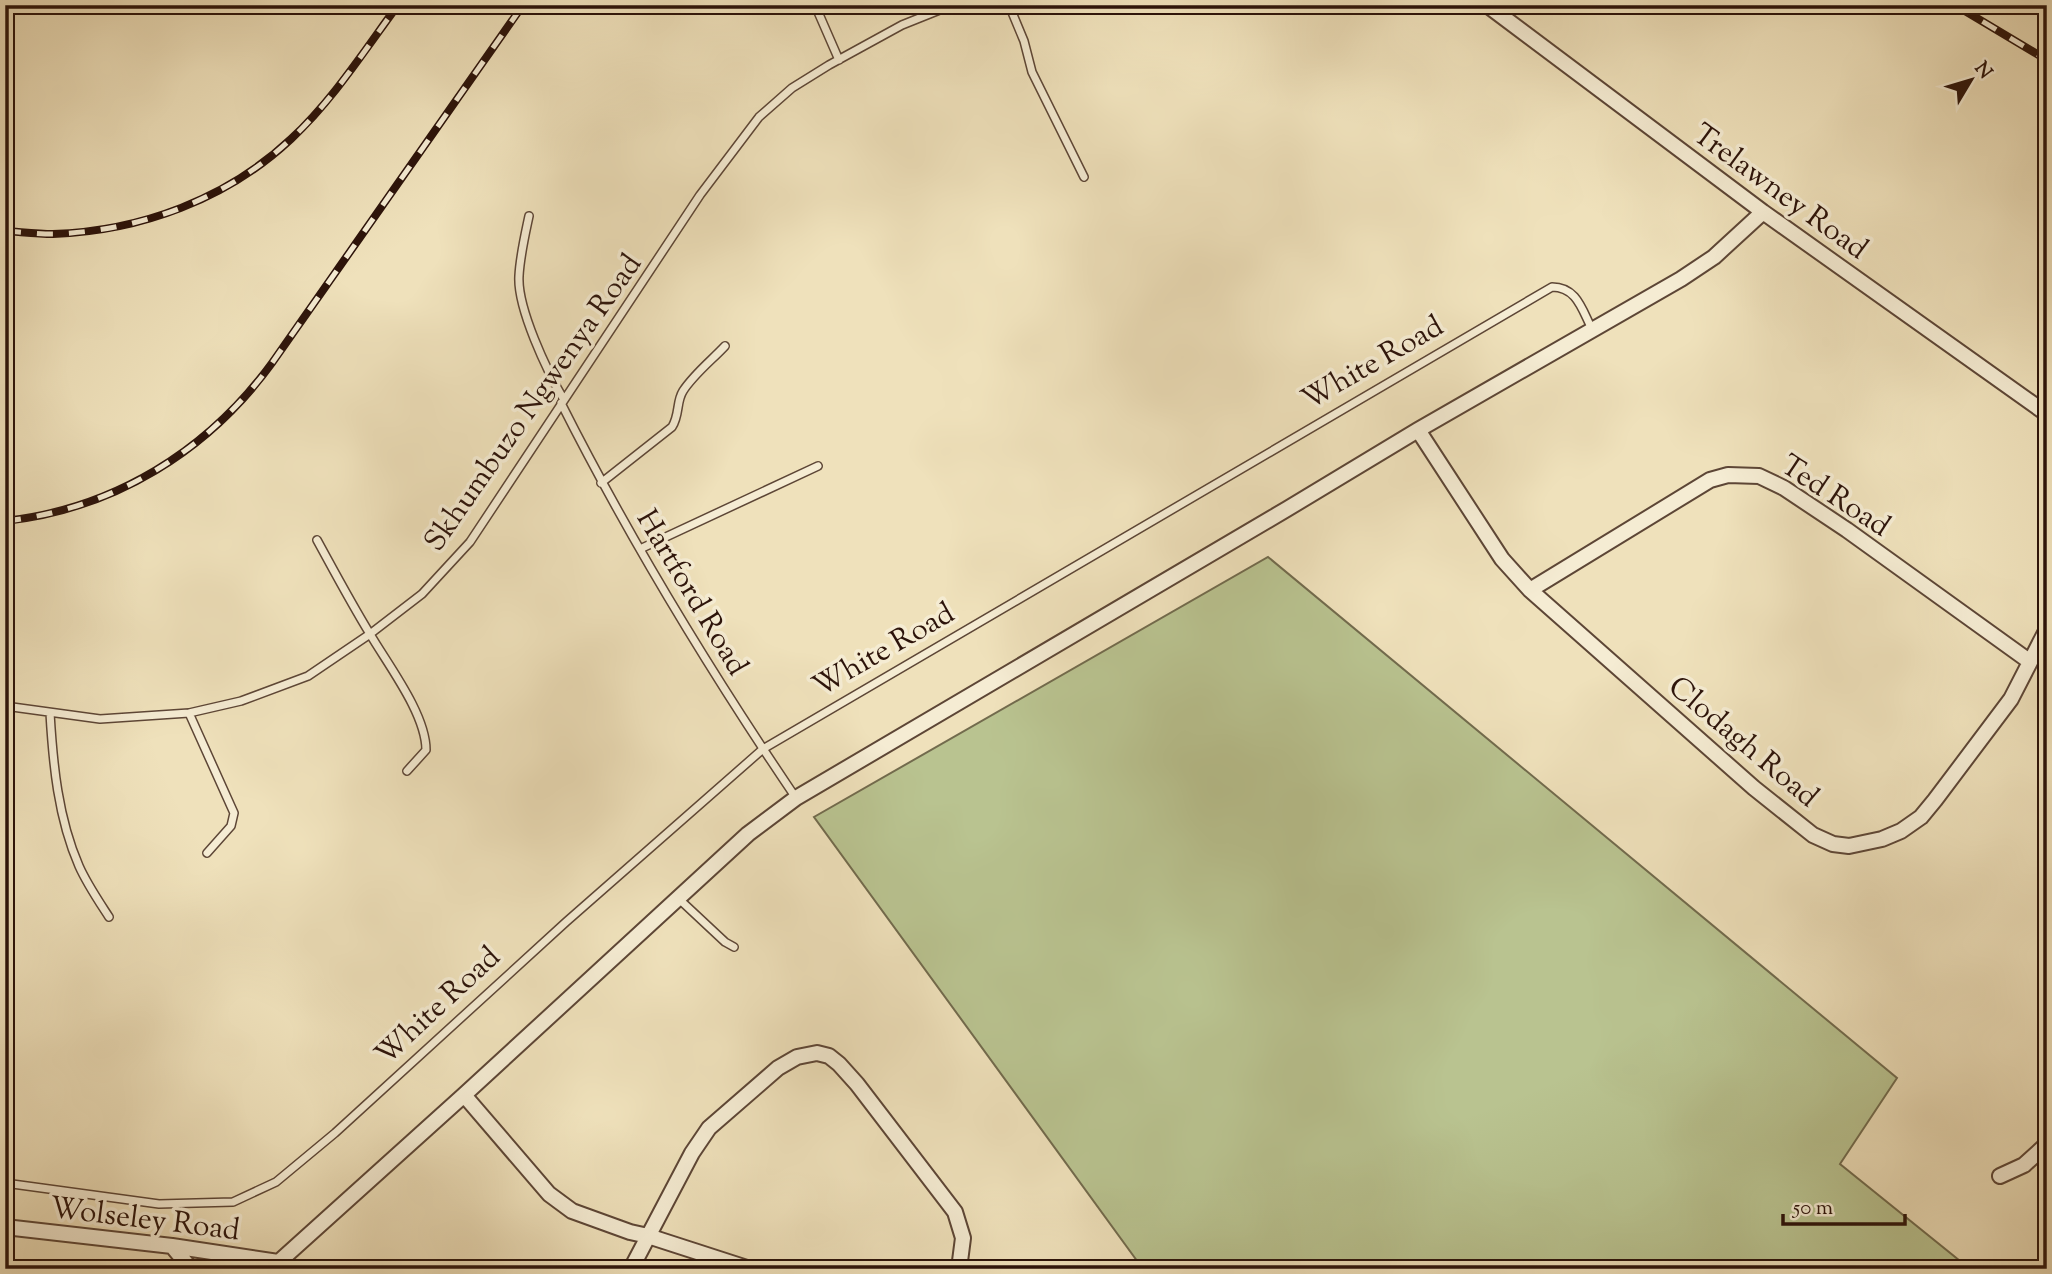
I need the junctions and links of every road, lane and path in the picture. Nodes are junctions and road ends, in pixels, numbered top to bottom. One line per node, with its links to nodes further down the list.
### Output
1 (815, 5): 5 (lane)
2 (952, 5): 5 (lane, Skhumbuzo Ngwenya Road)
3 (1009, 5): 6 (lane)
4 (1487, 5): 7 (street, Trelawney Road)
5 (839, 60): 11 (lane, Skhumbuzo Ngwenya Road)
6 (1084, 177)
7 (1763, 212): 9 (street); 12 (street, Trelawney Road)
8 (529, 216): 11 (lane, Hartford Road)
9 (1593, 331): 13 (street); 25 (lane, White Road)
10 (725, 346): 15 (lane)
11 (562, 401): 15 (lane, Hartford Road); 20 (lane, Skhumbuzo Ngwenya Road)
12 (2047, 414)
13 (1418, 429): 18 (street, Clodagh Road); 27 (street)
14 (818, 466): 17 (lane)
15 (601, 483): 17 (lane, Hartford Road)
16 (317, 540): 20 (lane)
17 (640, 549): 25 (lane, Hartford Road)
18 (1530, 590): 21 (street, Ted Road); 21 (street, Clodagh Road)
19 (2047, 629): 21 (street, Clodagh Road)
20 (370, 635): 24 (lane, Skhumbuzo Ngwenya Road); 26 (lane)
21 (2029, 661)
22 (5, 706): 23 (lane, Skhumbuzo Ngwenya Road)
23 (50, 713): 24 (lane, Skhumbuzo Ngwenya Road); 30 (lane)
24 (190, 713): 28 (lane)
25 (764, 750): 27 (lane, Hartford Road); 35 (lane, White Road)
26 (407, 771)
27 (796, 798): 29 (street)
28 (207, 853)
29 (678, 898): 31 (lane); 32 (street)
30 (108, 917)
31 (734, 947)
32 (464, 1095): 37 (street); 39 (street)
33 (2047, 1144): 34 (street)
34 (2000, 1176)
35 (5, 1183)
36 (5, 1227): 38 (street, Wolseley Road)
37 (648, 1236): 41 (street); 42 (street); 43 (street)
38 (172, 1246): 39 (street, Wolseley Road); 40 (street)
39 (275, 1265)
40 (191, 1269)
41 (631, 1269)
42 (750, 1269)
43 (959, 1269)

